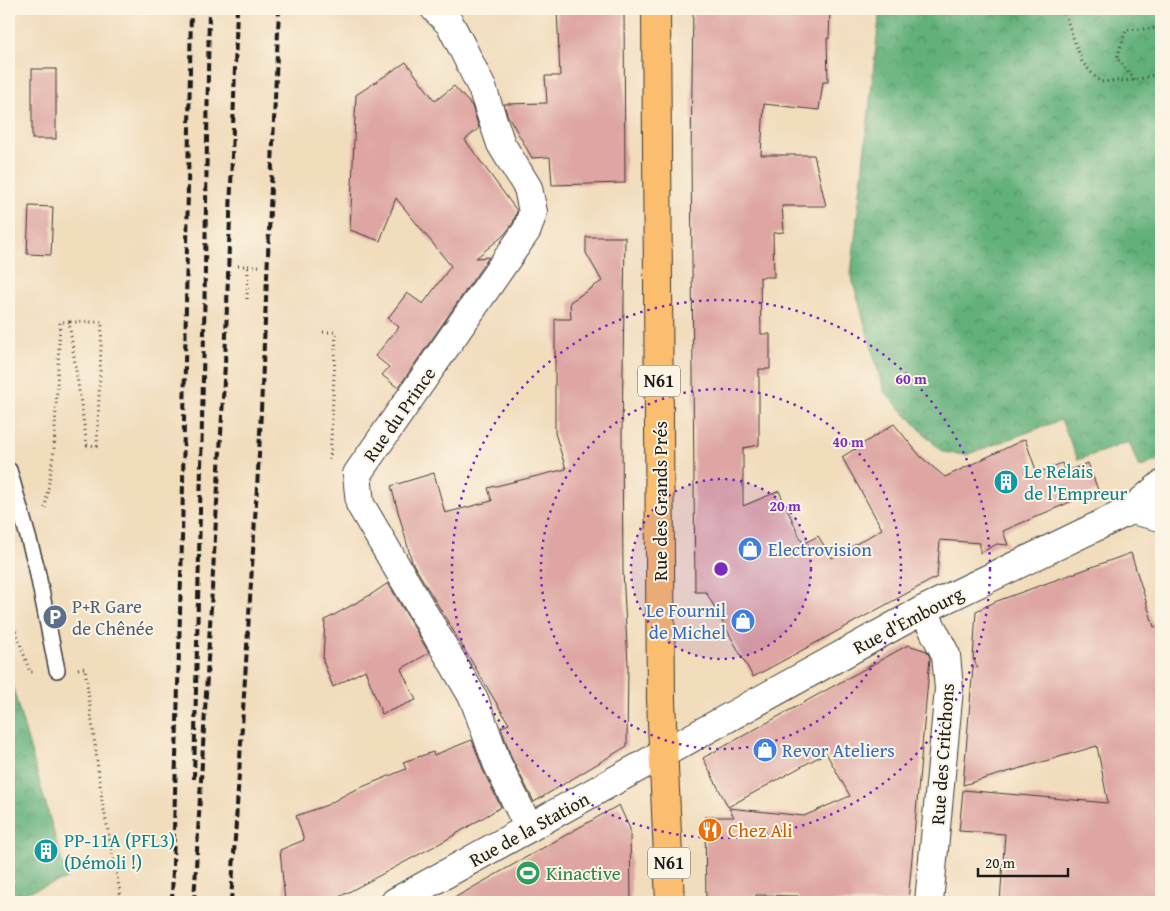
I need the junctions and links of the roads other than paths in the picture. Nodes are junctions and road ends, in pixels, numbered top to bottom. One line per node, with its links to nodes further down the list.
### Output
1 (435, 9): 10 (street, Rue du Prince)
2 (656, 9): 9 (main road, Rue des Grands Prés / N61)
3 (9, 470): 8 (lane)
4 (1161, 485): 5 (street, Rue d'Embourg)
5 (1131, 510): 6 (street); 7 (street, Rue d'Embourg)
6 (1161, 517)
7 (923, 610): 9 (street, Rue d'Embourg); 13 (street, Rue des Critchons)
8 (57, 670)
9 (663, 754): 10 (street, Rue de la Station); 12 (main road, Rue des Grands Prés / N61)
10 (530, 828): 11 (street, Rue de la Station)
11 (395, 902)
12 (670, 902)
13 (929, 902)

